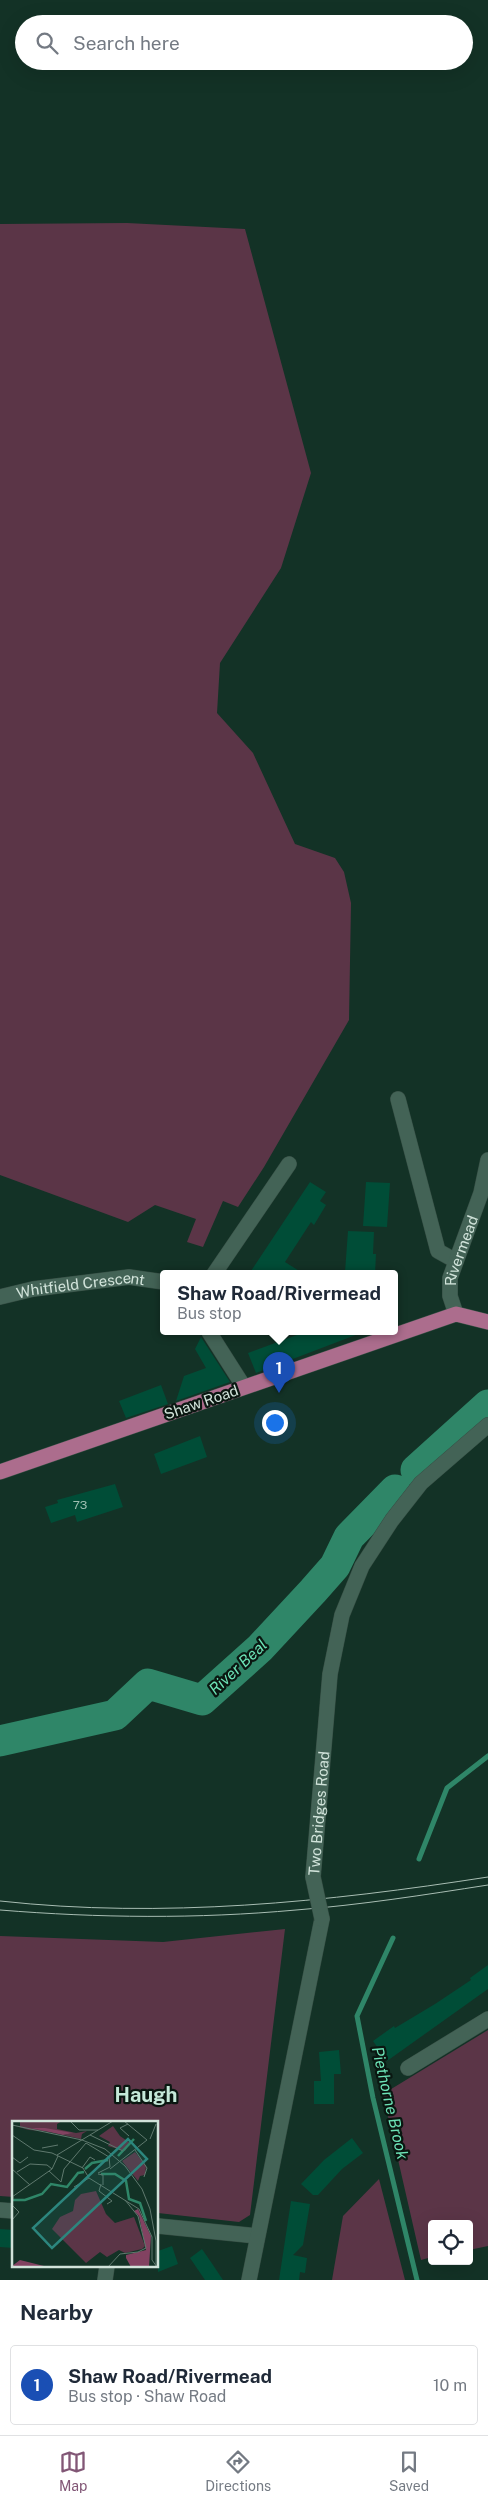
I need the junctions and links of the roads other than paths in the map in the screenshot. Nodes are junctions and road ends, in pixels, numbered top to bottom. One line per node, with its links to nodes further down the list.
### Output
1 (398, 1099): 5 (street)
2 (488, 1160): 4 (street, Rivermead)
3 (289, 1164): 6 (street)
4 (484, 1194): 5 (street, Rivermead)
5 (456, 1261): 9 (street, Rivermead)
6 (217, 1270)
7 (160, 1281): 8 (street, Whitfield Crescent)
8 (0, 1298)
9 (456, 1314): 10 (main road); 11 (main road, Shaw Road)
10 (488, 1322)
11 (398, 1334)
12 (211, 1335): 14 (street)
13 (395, 1335): 14 (main road, Shaw Road)
14 (244, 1387): 16 (main road, Shaw Road)
15 (488, 1425): 20 (street, Two Bridges Road, bridge)
16 (0, 1472)
17 (488, 2019): 18 (street)
18 (408, 2068)
19 (159, 2226): 20 (street)
20 (256, 2236): 21 (street, Two Bridges Road)
21 (249, 2280)

